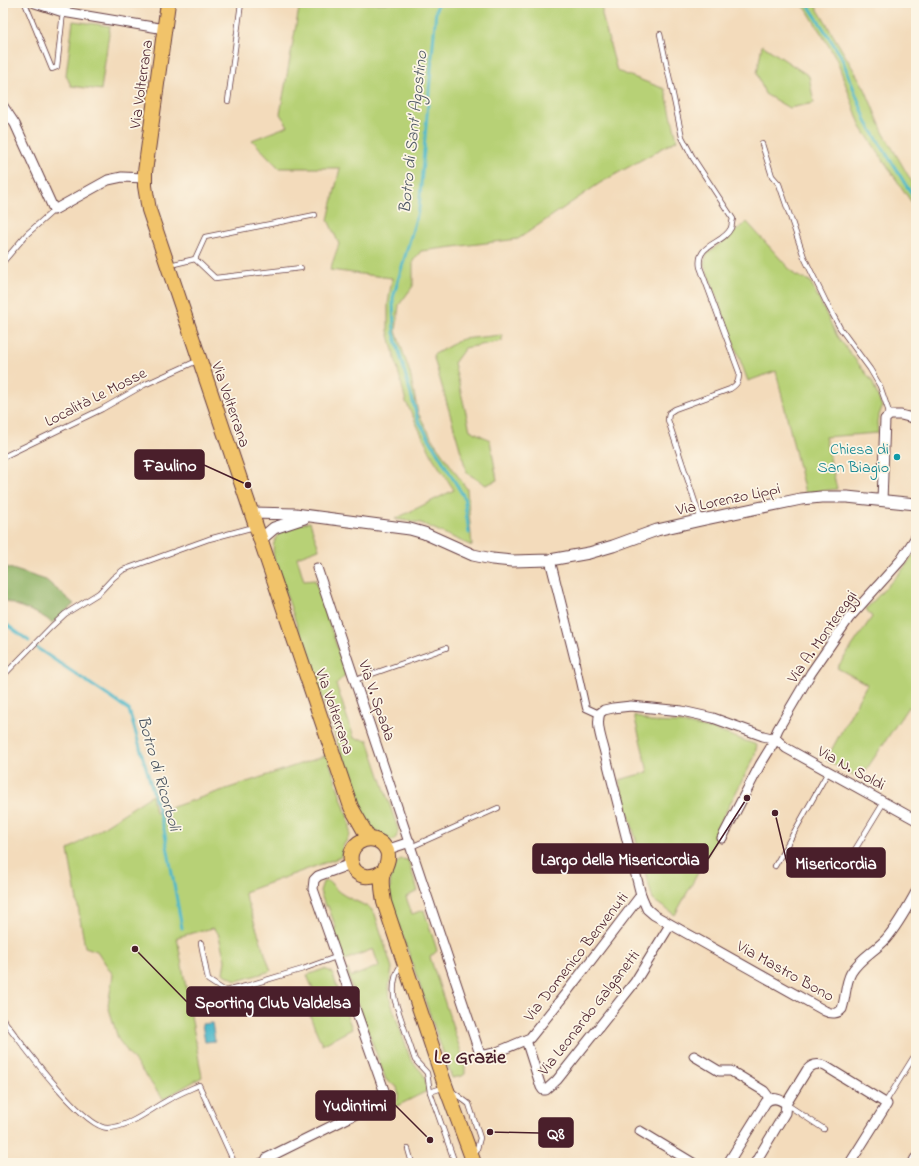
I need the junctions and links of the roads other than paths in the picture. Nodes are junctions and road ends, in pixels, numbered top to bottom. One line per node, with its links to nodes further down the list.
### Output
1 (25, 3): 5 (lane)
2 (35, 3): 5 (street)
3 (168, 3): 6 (main road, Via Volterrana)
4 (241, 3): 8 (lane)
5 (64, 7): 6 (street)
6 (165, 29): 11 (main road, Via Volterrana)
7 (660, 34): 26 (lane)
8 (228, 101)
9 (3, 106): 12 (street)
10 (762, 144): 19 (lane)
11 (145, 178): 12 (street); 16 (main road, Via Volterrana)
12 (54, 210): 15 (lane)
13 (315, 215): 14 (lane)
14 (195, 259): 16 (lane); 17 (lane)
15 (3, 262)
16 (166, 266): 18 (main road, Via Volterrana)
17 (301, 268)
18 (199, 360): 21 (lane, Località Le Mosse); 24 (main road, Via Volterrana)
19 (890, 414): 20 (street); 22 (street)
20 (916, 420)
21 (3, 456)
22 (882, 501): 23 (street, Via Lorenzo Lippi); 26 (street, Via Lorenzo Lippi)
23 (916, 504)
24 (252, 513): 25 (street, Via Lorenzo Lippi); 27 (main road, Via Volterrana)
25 (309, 517): 27 (street, Via Lorenzo Lippi); 29 (street, Via Lorenzo Lippi)
26 (701, 520): 29 (street, Via Lorenzo Lippi)
27 (258, 533): 33 (lane); 39 (main road, Via Volterrana)
28 (916, 537): 36 (street, Via A. Montereggi)
29 (550, 560): 32 (street)
30 (317, 568): 34 (street, Via V. Spada)
31 (446, 648): 34 (lane)
32 (574, 659): 35 (street)
33 (3, 676)
34 (355, 680): 45 (street, Via V. Spada)
35 (599, 714): 36 (street); 53 (street, Via Domenico Benvenuti)
36 (776, 739): 37 (street, Via N. Soldi); 42 (street, Via A. Montereggi)
37 (828, 772): 38 (street, Via N. Soldi); 48 (lane)
38 (884, 802): 41 (street, Via N. Soldi); 50 (lane)
39 (351, 807): 43 (main road, Via Volterrana); 44 (main road, Via Volterrana)
40 (498, 808): 45 (lane)
41 (916, 820)
42 (722, 838)
43 (369, 839): 44 (main road); 46 (main road, Via Volterrana)
44 (355, 845): 47 (main road, Via Volterrana)
45 (411, 845): 46 (street); 61 (street, Via V. Spada)
46 (387, 852): 49 (main road)
47 (351, 864): 51 (main road); 57 (street)
48 (775, 866)
49 (385, 869): 51 (main road); 54 (main road)
50 (842, 871)
51 (369, 877): 54 (main road)
52 (916, 892): 55 (street, Via Mastro Bono)
53 (641, 895): 55 (street, Via Mastro Bono); 60 (street, Via Domenico Benvenuti)
54 (384, 902): 58 (main road)
55 (670, 925): 60 (street, Via Leonardo Galganetti)
56 (201, 943): 57 (lane)
57 (336, 957): 72 (street)
58 (404, 962): 64 (main road); 65 (lane)
59 (3, 1019): 75 (lane)
60 (526, 1040): 61 (street, Via Domenico Benvenuti)
61 (480, 1054)
62 (694, 1056): 66 (street)
63 (913, 1058): 68 (lane)
64 (446, 1087): 65 (lane); 74 (main road)
65 (430, 1092): 78 (lane)
66 (770, 1099): 67 (street); 80 (street)
67 (786, 1104): 68 (street); 69 (lane); 81 (street)
68 (886, 1104): 82 (street)
69 (824, 1129)
70 (640, 1131): 79 (street)
71 (408, 1149): 77 (lane)
72 (267, 1158): 76 (lane)
73 (916, 1159): 83 (street)
74 (474, 1162)
75 (236, 1163)
76 (256, 1163)
77 (412, 1163)
78 (455, 1163)
79 (693, 1163)
80 (728, 1163)
81 (755, 1163)
82 (850, 1163)
83 (914, 1163)

